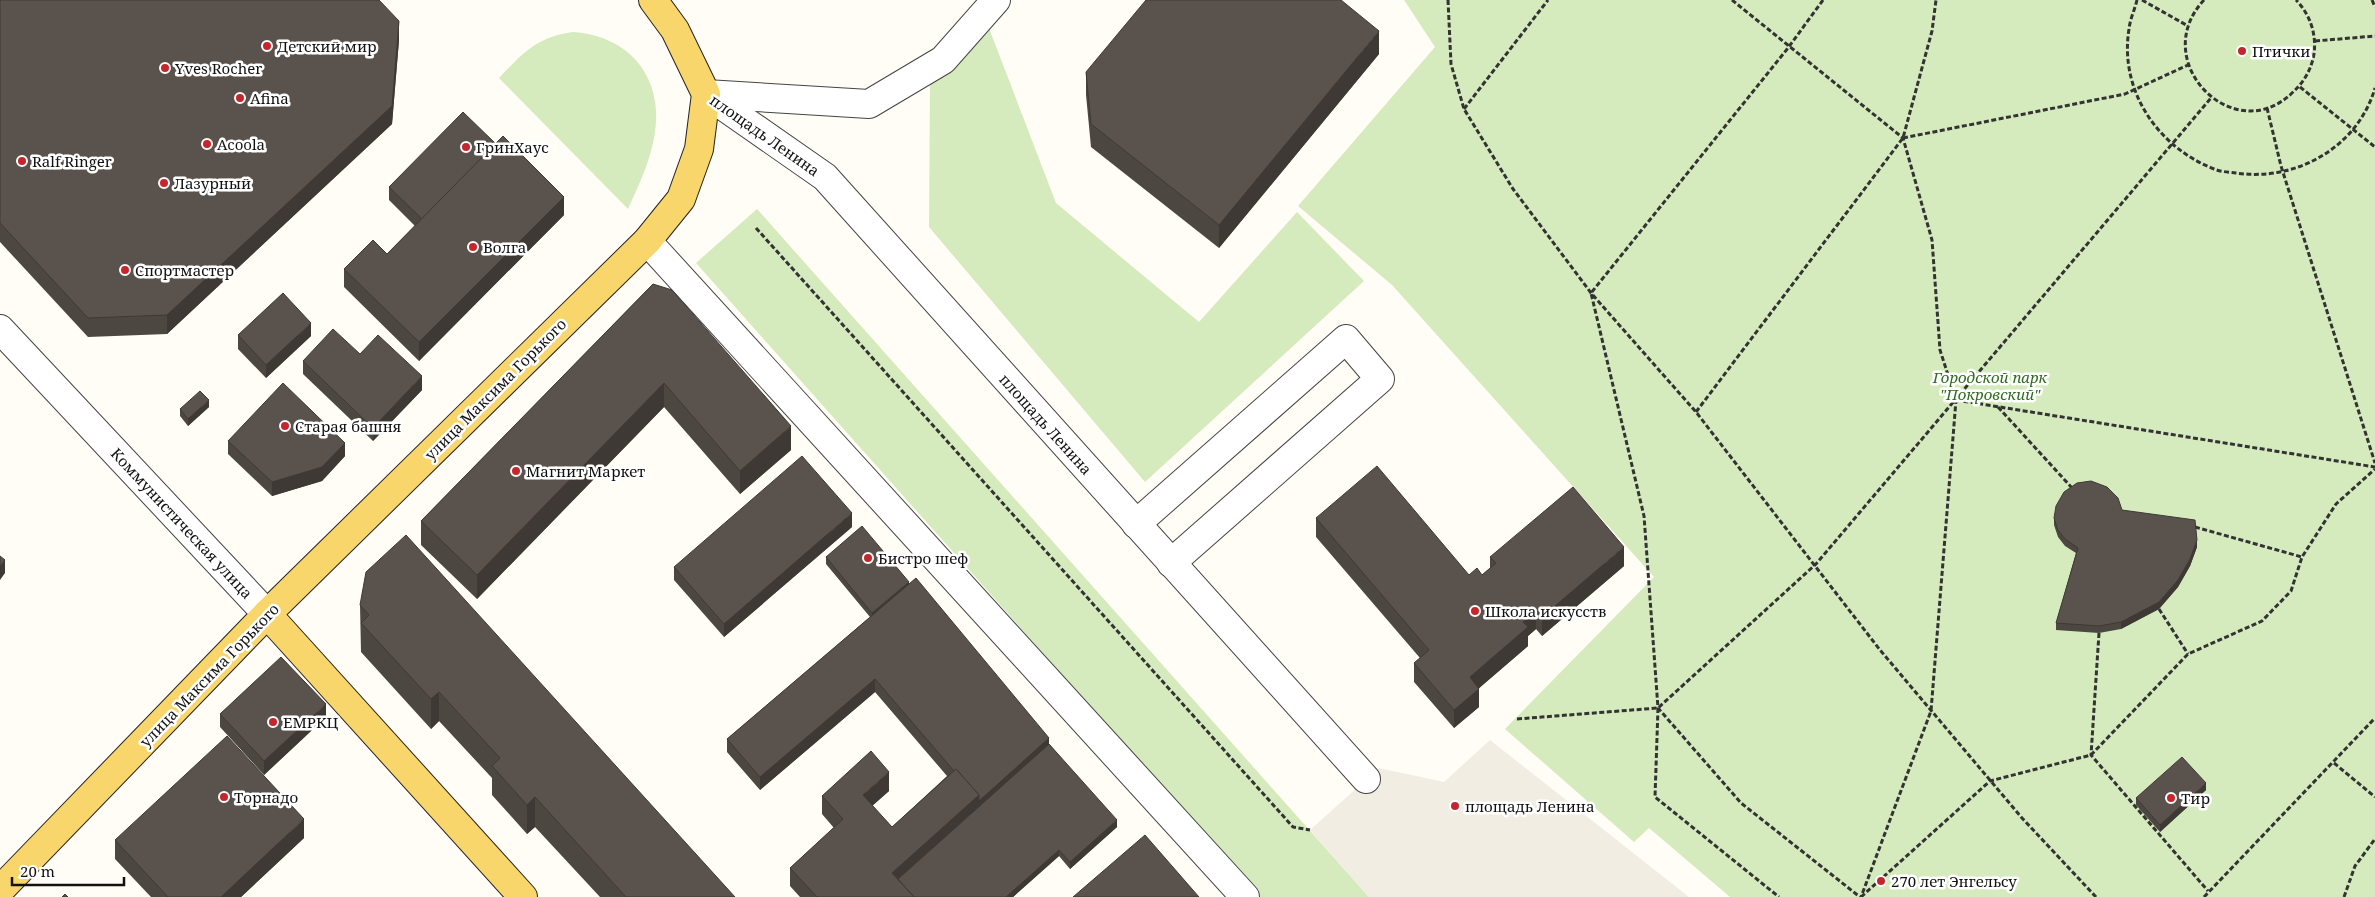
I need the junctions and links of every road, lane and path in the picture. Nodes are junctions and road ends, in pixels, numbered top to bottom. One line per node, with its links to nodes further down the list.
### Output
1 (652, 0): 22 (main road)
2 (996, 0): 22 (street)
3 (1448, 0): 25 (path)
4 (1548, 0): 25 (path)
5 (1732, 0): 17 (path)
6 (1823, 0): 17 (path)
7 (1936, 0): 27 (path)
8 (2137, 0): 21 (path)
9 (2142, 0): 14 (path)
10 (2204, 0): 14 (path)
11 (2296, 0): 16 (path)
12 (2372, 0): 13 (path)
13 (2375, 7)
14 (2188, 26): 18 (path)
15 (2375, 36): 16 (path)
16 (2315, 41): 19 (path)
17 (1788, 48): 27 (path); 33 (path)
18 (2188, 66): 21 (path); 23 (path)
19 (2300, 87): 24 (path); 26 (path)
20 (2375, 88): 26 (path)
21 (2135, 90): 27 (path); 28 (path)
22 (706, 94): 32 (main road, улица Максима Горького); 41 (street, площадь Ленина)
23 (2211, 98): 24 (path); 28 (path)
24 (2267, 108): 30 (path)
25 (1464, 110): 33 (path)
26 (2353, 129): 29 (path); 30 (path)
27 (1903, 138): 35 (path); 37 (path)
28 (2172, 144): 30 (path); 35 (path)
29 (2375, 147)
30 (2284, 172): 38 (path)
31 (756, 228): 59 (path)
32 (647, 241): 47 (main road, улица Максима Горького); 64 (street)
33 (1591, 293): 37 (path); 50 (path)
34 (0, 329): 47 (street, Коммунистическая улица)
35 (1956, 400): 36 (path); 45 (path); 51 (path)
36 (1998, 407): 39 (path); 40 (path)
37 (1696, 412): 45 (path)
38 (2375, 463)
39 (2375, 468): 43 (path)
40 (2073, 489)
41 (1136, 524): 44 (street, площадь Ленина); 44 (street)
42 (2195, 527): 43 (path)
43 (2302, 557): 49 (path)
44 (1171, 563): 56 (street, площадь Ленина)
45 (1816, 564): 50 (path); 51 (path)
46 (2159, 609): 49 (path)
47 (267, 614): 61 (main road, улица Максима Горького); 63 (main road, Коммунистическая улица)
48 (2099, 633): 54 (path)
49 (2188, 654): 54 (path)
50 (1658, 708): 53 (path); 65 (path); 66 (path)
51 (1931, 711): 57 (path); 66 (path)
52 (2375, 718): 55 (path)
53 (1517, 719)
54 (2091, 755): 57 (path); 62 (path)
55 (2334, 763): 58 (path); 62 (path)
56 (1366, 779)
57 (1990, 781): 66 (path); 67 (path)
58 (2375, 797)
59 (1310, 830)
60 (2375, 839): 69 (path)
61 (0, 890)
62 (2208, 891): 68 (path)
63 (523, 897)
64 (1245, 897)
65 (1779, 897)
66 (1861, 897)
67 (2096, 897)
68 (2204, 897)
69 (2344, 897)

